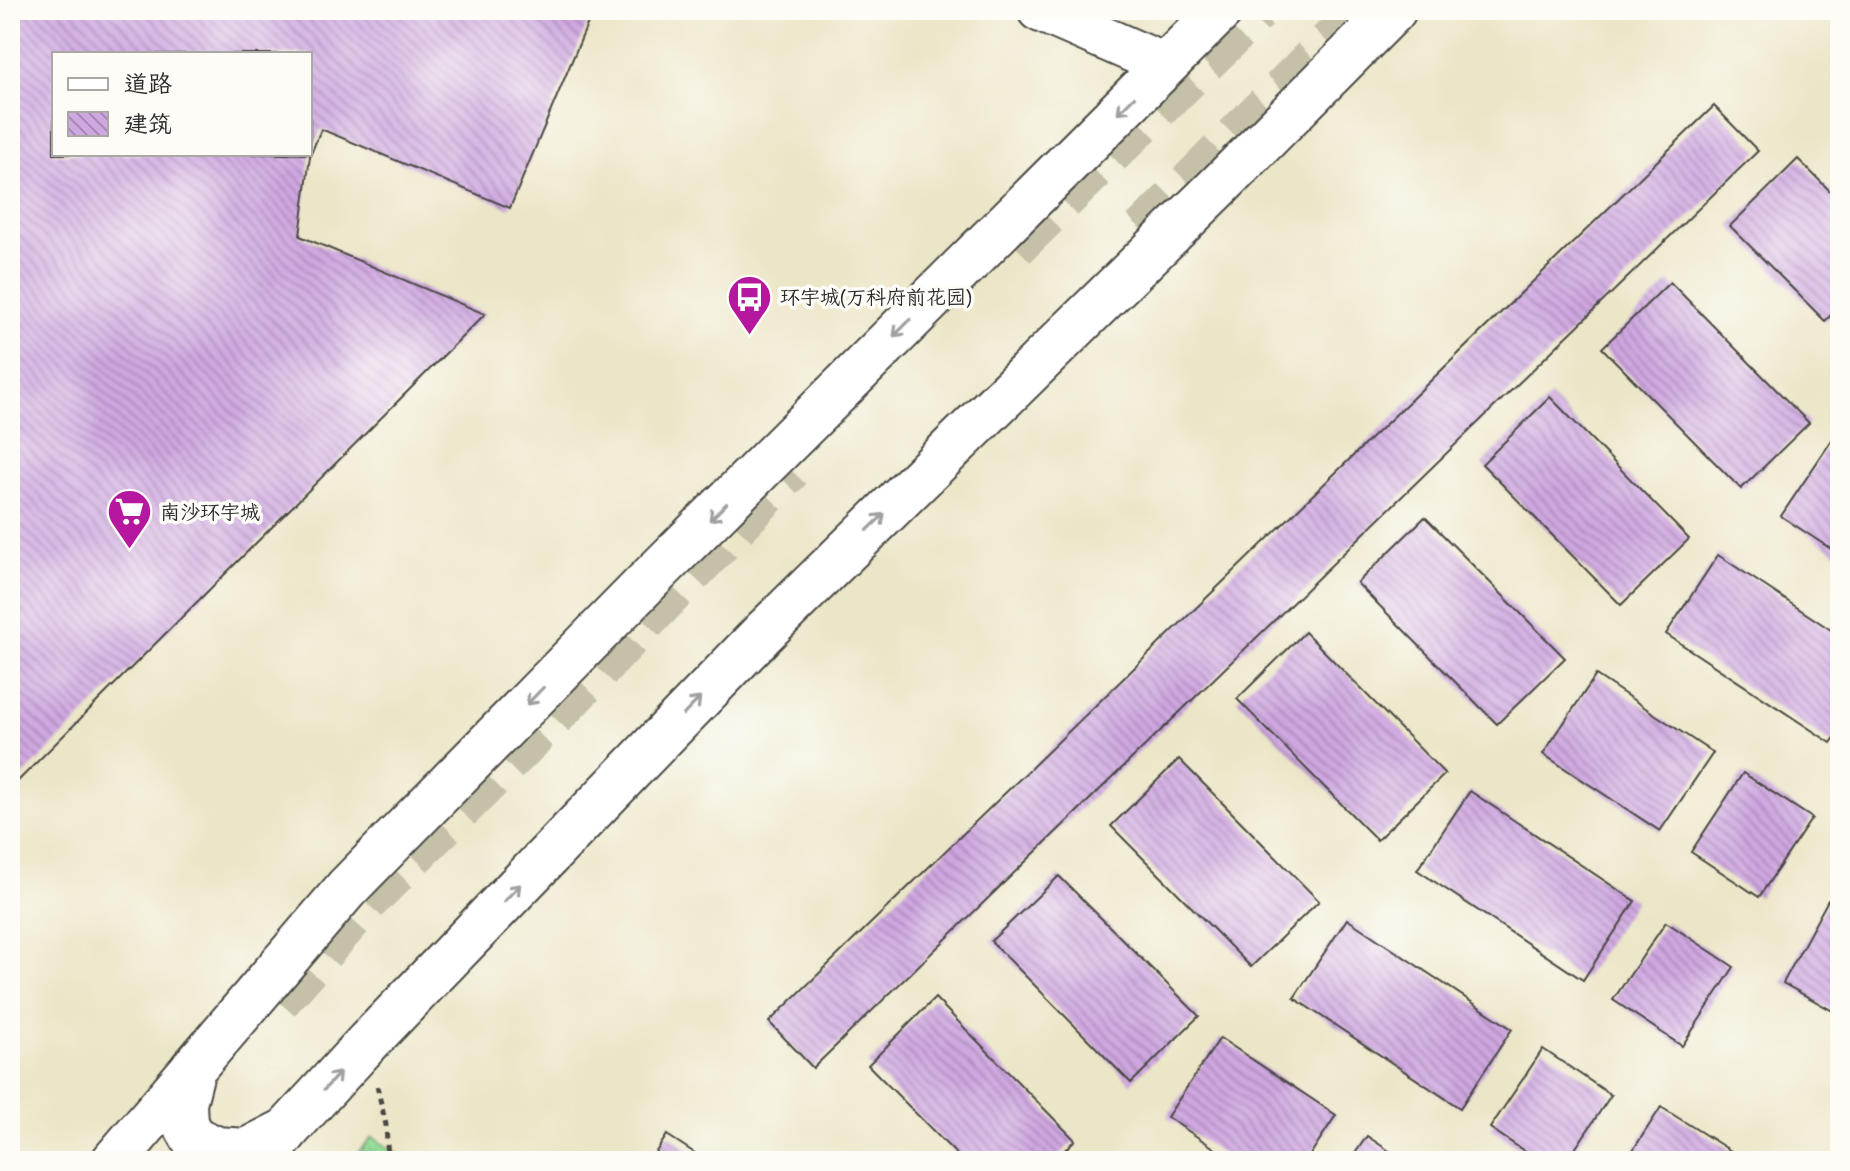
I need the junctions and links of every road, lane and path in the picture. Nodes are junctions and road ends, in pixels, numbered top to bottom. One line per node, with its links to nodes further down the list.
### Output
1 (1039, 10): 4 (street)
2 (1221, 10): 4 (main road)
3 (1394, 10): 5 (main road, one-way to 3)
4 (1165, 65): 6 (main road, one-way to 6)
5 (367, 1043): 7 (main road, one-way to 5); 9 (path)
6 (193, 1068): 7 (main road); 8 (main road)
7 (275, 1145)
8 (114, 1161)
9 (388, 1161)

